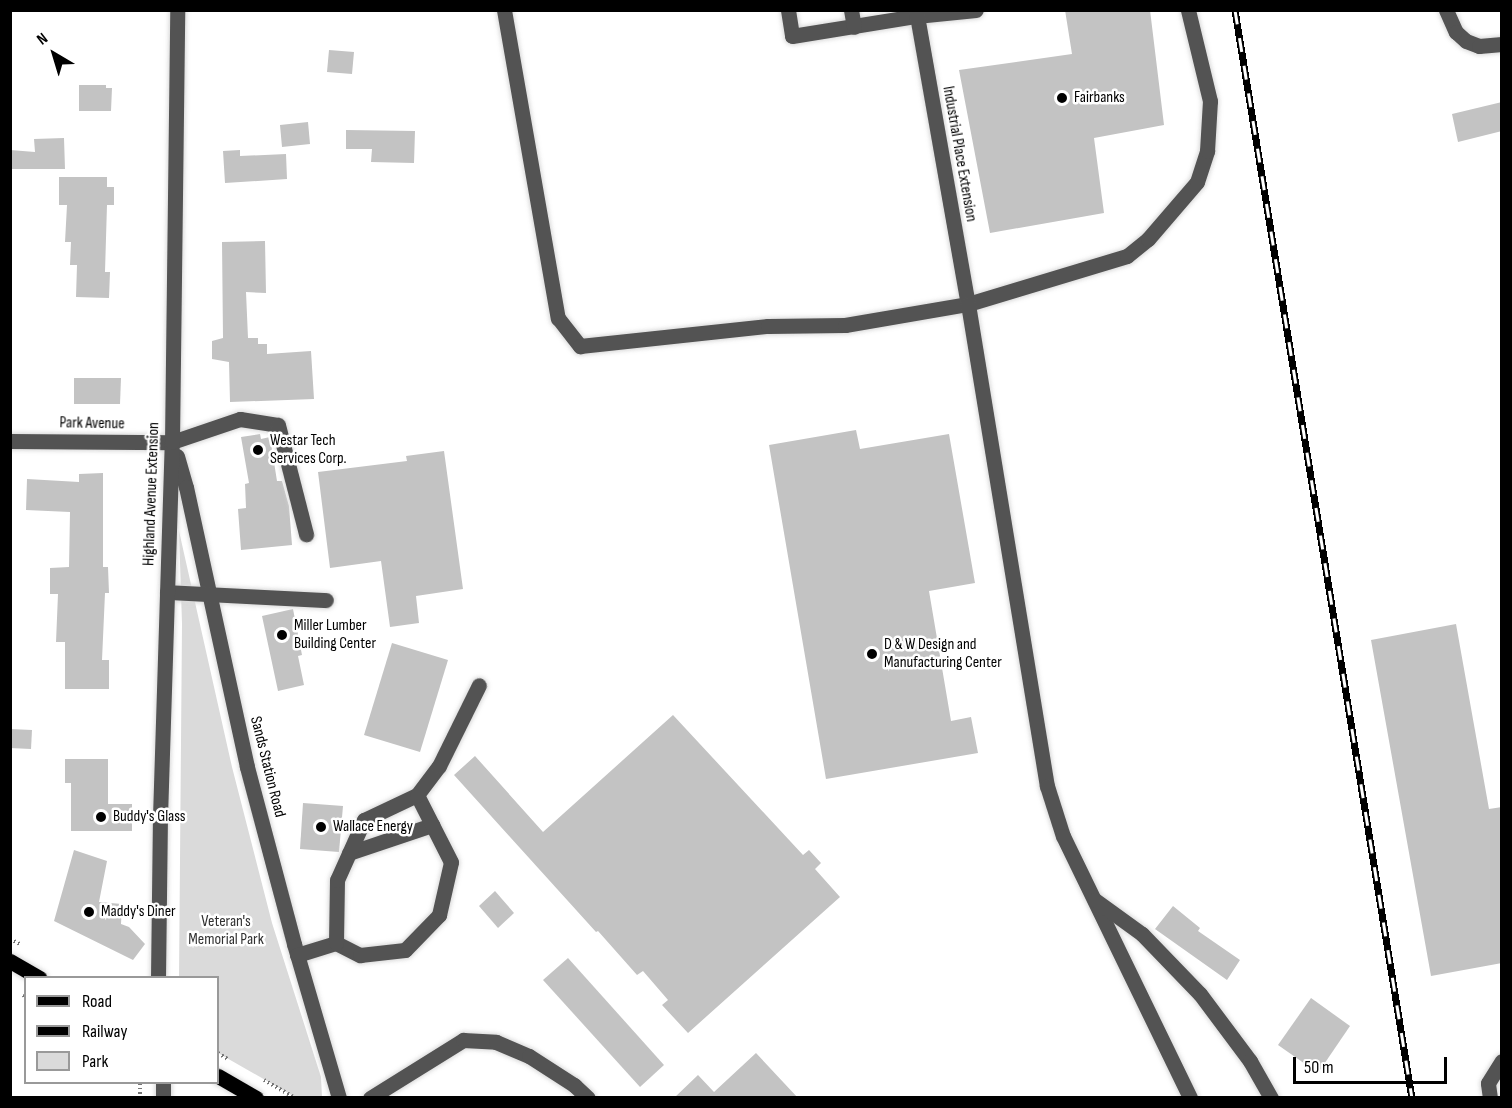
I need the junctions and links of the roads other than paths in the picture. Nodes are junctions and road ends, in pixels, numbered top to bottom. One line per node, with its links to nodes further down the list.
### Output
1 (177, 10): 13 (street, Highland Avenue Extension)
2 (504, 10): 11 (street)
3 (788, 10): 9 (street)
4 (851, 10): 9 (street)
5 (976, 10): 8 (street)
6 (1188, 10): 11 (street)
7 (1446, 10): 10 (street)
8 (916, 14): 9 (street); 11 (street, Industrial Place Extension)
9 (854, 27)
10 (1502, 44)
11 (968, 304): 22 (street, Industrial Place Extension)
12 (10, 441): 13 (street, Park Avenue)
13 (172, 442): 14 (street, Park Avenue); 15 (street, Highland Avenue Extension); 16 (street, Sands Station Road)
14 (306, 534)
15 (167, 592): 16 (street); 27 (street, Highland Avenue Extension)
16 (209, 595): 17 (street); 24 (street, Sands Station Road)
17 (326, 600)
18 (479, 685): 19 (street)
19 (417, 795): 20 (street); 21 (street)
20 (432, 825): 21 (street); 23 (street)
21 (349, 853): 23 (street)
22 (1093, 898): 34 (street, Industrial Place Extension); 35 (street)
23 (336, 943): 24 (street)
24 (297, 955): 31 (street, Sands Station Road)
25 (10, 961): 26 (main road)
26 (36, 976)
27 (158, 976)
28 (1502, 1061): 36 (street)
29 (219, 1077): 30 (main road)
30 (256, 1098)
31 (339, 1098)
32 (370, 1098): 33 (street)
33 (588, 1098)
34 (1190, 1098)
35 (1271, 1098)
36 (1490, 1098)

